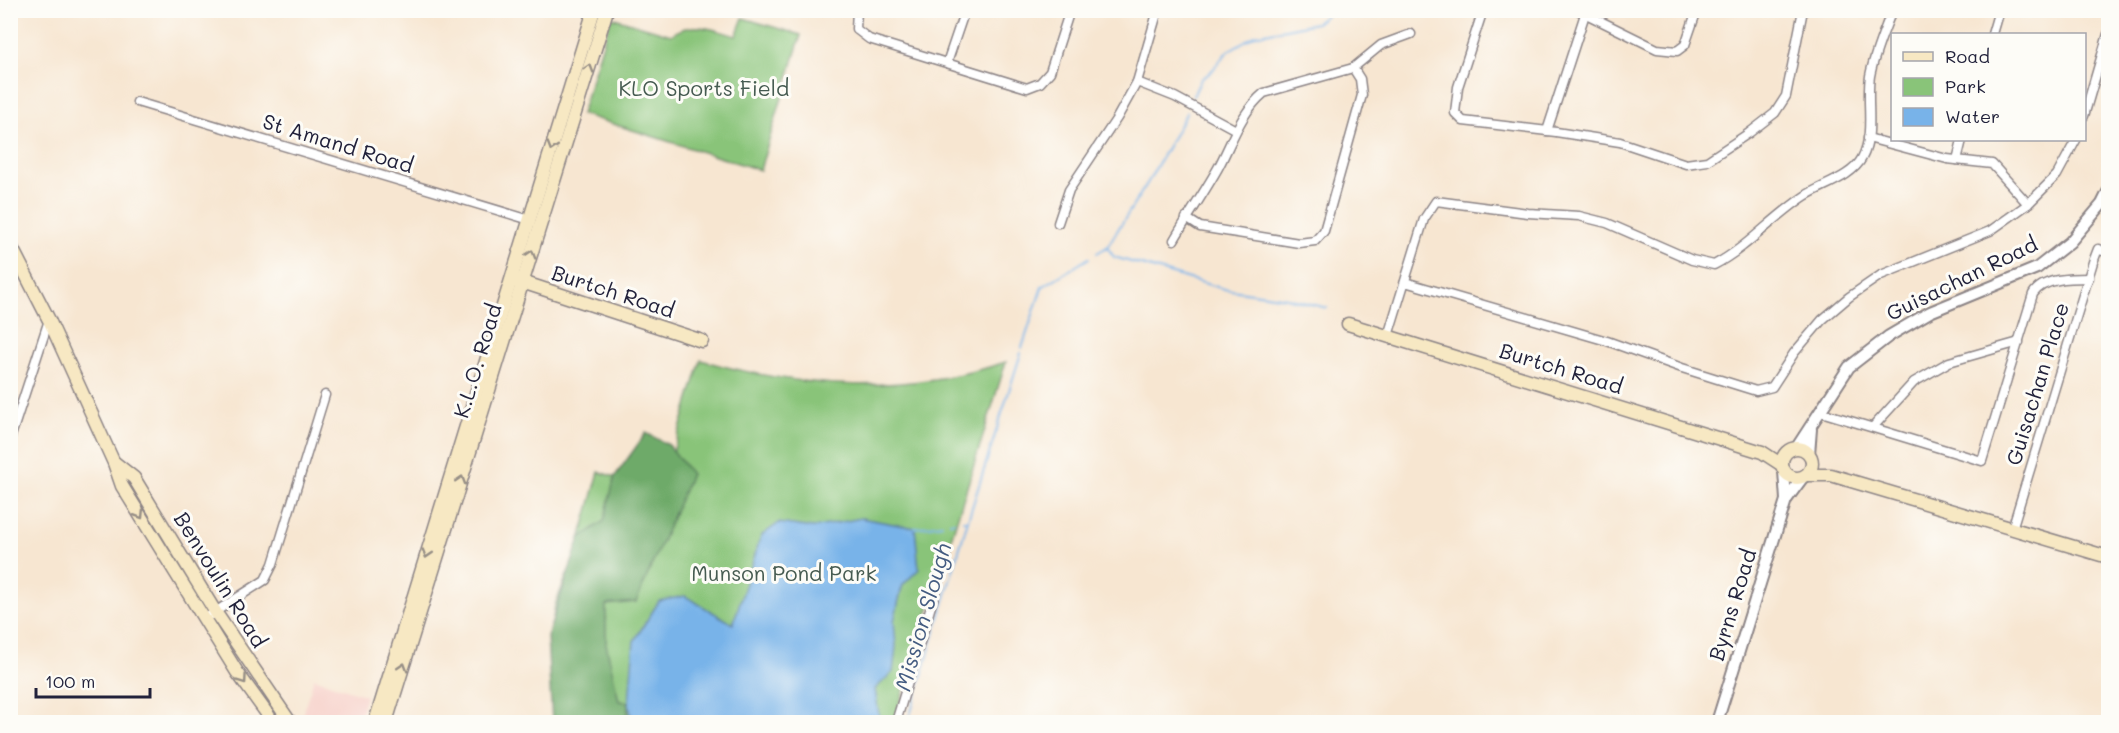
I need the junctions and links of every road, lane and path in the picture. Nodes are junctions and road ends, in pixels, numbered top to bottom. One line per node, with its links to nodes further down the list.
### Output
1 (594, 10): 30 (main road, K.L.O. Road, one-way to 30)
2 (607, 10): 36 (main road, K.L.O. Road, one-way to 2)
3 (856, 10): 16 (street)
4 (964, 10): 16 (street)
5 (1070, 10): 16 (street)
6 (1158, 10): 18 (street)
7 (1483, 10): 22 (street)
8 (1697, 10): 12 (street)
9 (1803, 10): 22 (street)
10 (1892, 10): 23 (street)
11 (1999, 10): 13 (street)
12 (1582, 12): 22 (street)
13 (1992, 33)
14 (1411, 34): 17 (street)
15 (2109, 34): 20 (street)
16 (947, 63)
17 (1353, 68): 21 (street); 29 (street)
18 (1137, 82): 21 (street); 31 (street)
19 (137, 102): 30 (street, St Amand Road)
20 (2086, 113)
21 (1236, 130): 29 (street)
22 (1547, 131)
23 (1868, 138): 26 (street); 37 (street)
24 (1962, 141): 26 (street)
25 (2075, 141): 28 (street)
26 (1957, 160): 28 (street)
27 (2109, 192): 44 (street, Guisachan Road)
28 (2028, 204): 37 (street)
29 (1186, 218): 32 (street)
30 (530, 220): 36 (main road, K.L.O. Road)
31 (1058, 223)
32 (1174, 240)
33 (10, 244): 38 (main road, Benvoulin Road)
34 (2109, 253): 35 (street, Guisachan Place)
35 (2088, 278): 42 (street); 55 (street, Guisachan Place)
36 (517, 281): 41 (main road, Burtch Road); 61 (main road, K.L.O. Road, one-way to 61); 62 (main road, K.L.O. Road, one-way to 36)
37 (1405, 282): 40 (street)
38 (49, 320): 47 (street); 58 (main road, Benvoulin Road)
39 (1348, 324): 40 (main road, Burtch Road)
40 (1388, 336): 49 (main road, Burtch Road)
41 (702, 341)
42 (2019, 342): 45 (street); 45 (street)
43 (325, 394): 58 (street)
44 (1821, 412): 45 (street); 46 (street, Guisachan Road)
45 (1873, 427)
46 (1811, 428): 48 (street, Guisachan Road); 50 (street, Guisachan Road)
47 (10, 439)
48 (1792, 450): 49 (main road, Burtch Road); 50 (main road); 51 (main road)
49 (1762, 452): 51 (main road, Burtch Road)
50 (1811, 456): 52 (main road); 53 (main road)
51 (1783, 468): 53 (main road); 54 (street, Byrns Road)
52 (1831, 475): 53 (main road); 55 (main road)
53 (1806, 476): 54 (street, Byrns Road)
54 (1786, 500): 64 (street, Byrns Road)
55 (2012, 529): 57 (main road)
56 (946, 556): 63 (street)
57 (2109, 557)
58 (210, 616): 59 (main road, Benvoulin Road, one-way to 59); 60 (main road, Benvoulin Road)
59 (273, 723)
60 (290, 723)
61 (375, 723)
62 (386, 723)
63 (896, 723)
64 (1717, 723)

